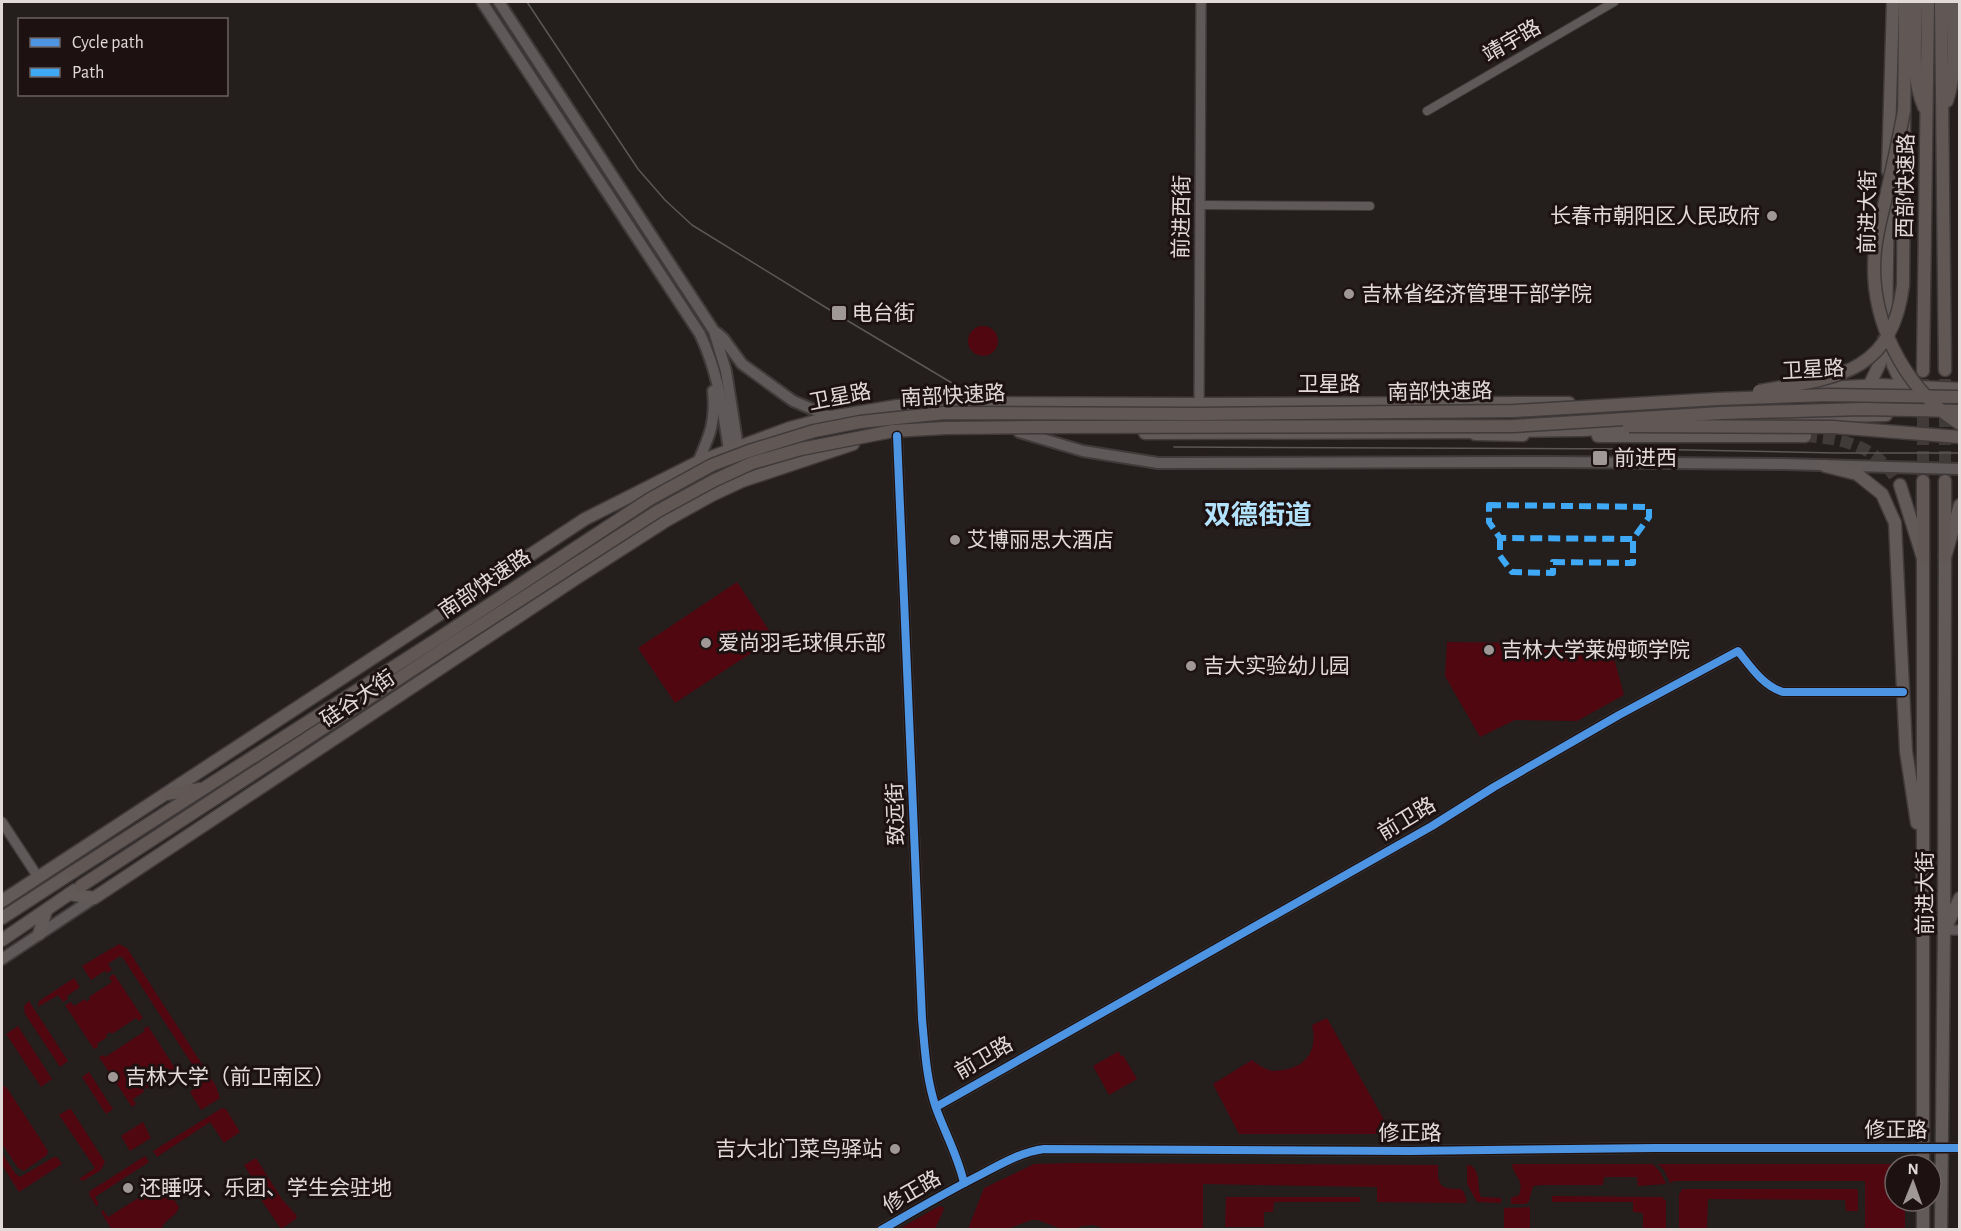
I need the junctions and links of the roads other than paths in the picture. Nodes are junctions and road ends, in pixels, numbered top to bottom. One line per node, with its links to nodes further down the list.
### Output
1 (482, 2): 19 (main road)
2 (499, 2): 18 (main road)
3 (1201, 2): 15 (street, 前进西街)
4 (1614, 2): 11 (street, 靖宇路)
5 (1893, 2): 17 (main road, 前进大街)
6 (1905, 2): 12 (highway)
7 (1916, 2): 13 (highway)
8 (1928, 2): 13 (highway, 西部快速路)
9 (1941, 2): 14 (highway, 西部快速路)
10 (1952, 2): 14 (highway)
11 (1427, 111)
12 (1904, 111): 26 (highway, bridge); 32 (highway, bridge)
13 (1926, 111): 21 (highway, 西部快速路)
14 (1943, 111): 20 (highway, 西部快速路)
15 (1201, 205): 16 (street); 27 (street, 前进西街)
16 (1370, 206)
17 (1886, 327): 22 (main road); 23 (main road, 前进大街)
18 (714, 331): 30 (main road); 40 (main road)
19 (709, 355): 40 (main road); 41 (main road)
20 (1945, 370)
21 (1923, 371)
22 (1869, 386): 23 (main road, 卫星路); 27 (main road, 卫星路)
23 (1902, 386): 24 (main road, 卫星路); 29 (main road, 前进大街)
24 (1959, 389): 29 (main road)
25 (1959, 397): 26 (highway, 南部快速路, bridge)
26 (1717, 399): 51 (highway, 南部快速路, bridge)
27 (1199, 404): 30 (main road, 卫星路); 35 (street, 前进西街)
28 (1959, 411): 33 (highway, 南部快速路, bridge)
29 (1924, 416): 31 (main road); 36 (main road)
30 (831, 417): 40 (main road, 卫星路)
31 (1959, 417)
32 (1959, 424)
33 (1514, 426): 39 (highway, bridge); 51 (highway, 南部快速路, bridge)
34 (1019, 432): 35 (main road); 37 (main road); 42 (main road)
35 (1199, 433): 36 (main road)
36 (1410, 433): 38 (main road)
37 (897, 436): 44 (main road); 71 (street, 致远街)
38 (1805, 436)
39 (1959, 437)
40 (734, 448): 41 (main road, 硅谷大街); 44 (main road)
41 (698, 462): 54 (main road, 硅谷大街)
42 (1825, 466): 43 (main road); 52 (main road)
43 (1959, 469)
44 (742, 481): 61 (main road, 硅谷大街)
45 (1923, 481): 50 (highway)
46 (1945, 481): 49 (highway)
47 (1900, 484): 50 (main road, 前进大街)
48 (1959, 505): 49 (main road, 前进大街)
49 (1945, 557): 66 (main road, 前进大街)
50 (1923, 558): 56 (main road, 前进大街)
51 (442, 644): 53 (highway, 南部快速路); 59 (highway, 南部快速路)
52 (1903, 693): 56 (main road); 71 (street, 前卫路)
53 (204, 789): 54 (highway); 57 (highway, 南部快速路)
54 (166, 794): 58 (main road, 硅谷大街)
55 (2, 822): 58 (street)
56 (1923, 858): 72 (main road, 前进大街)
57 (73, 872): 65 (main road)
58 (38, 877): 63 (main road, 硅谷大街)
59 (81, 886): 60 (main road)
60 (69, 894): 61 (main road); 64 (main road)
61 (94, 898): 68 (main road, 硅谷大街)
62 (1959, 898): 66 (main road)
63 (2, 901)
64 (46, 911): 68 (main road); 69 (main road)
65 (2, 918)
66 (1944, 930): 67 (street); 73 (main road, 前进大街)
67 (1959, 930)
68 (39, 934): 70 (main road, 硅谷大街)
69 (2, 940)
70 (2, 958)
71 (936, 1107): 76 (street, 致远街)
72 (1923, 1148): 73 (street, 修正路); 75 (main road, 前进大街); 76 (street, 修正路)
73 (1941, 1148): 74 (street, 修正路); 80 (main road, 前进大街)
74 (1959, 1148)
75 (1923, 1153)
76 (964, 1183): 78 (street, 修正路)
77 (1923, 1213): 79 (main road)
78 (881, 1230)
79 (1923, 1230)
80 (1941, 1230)

